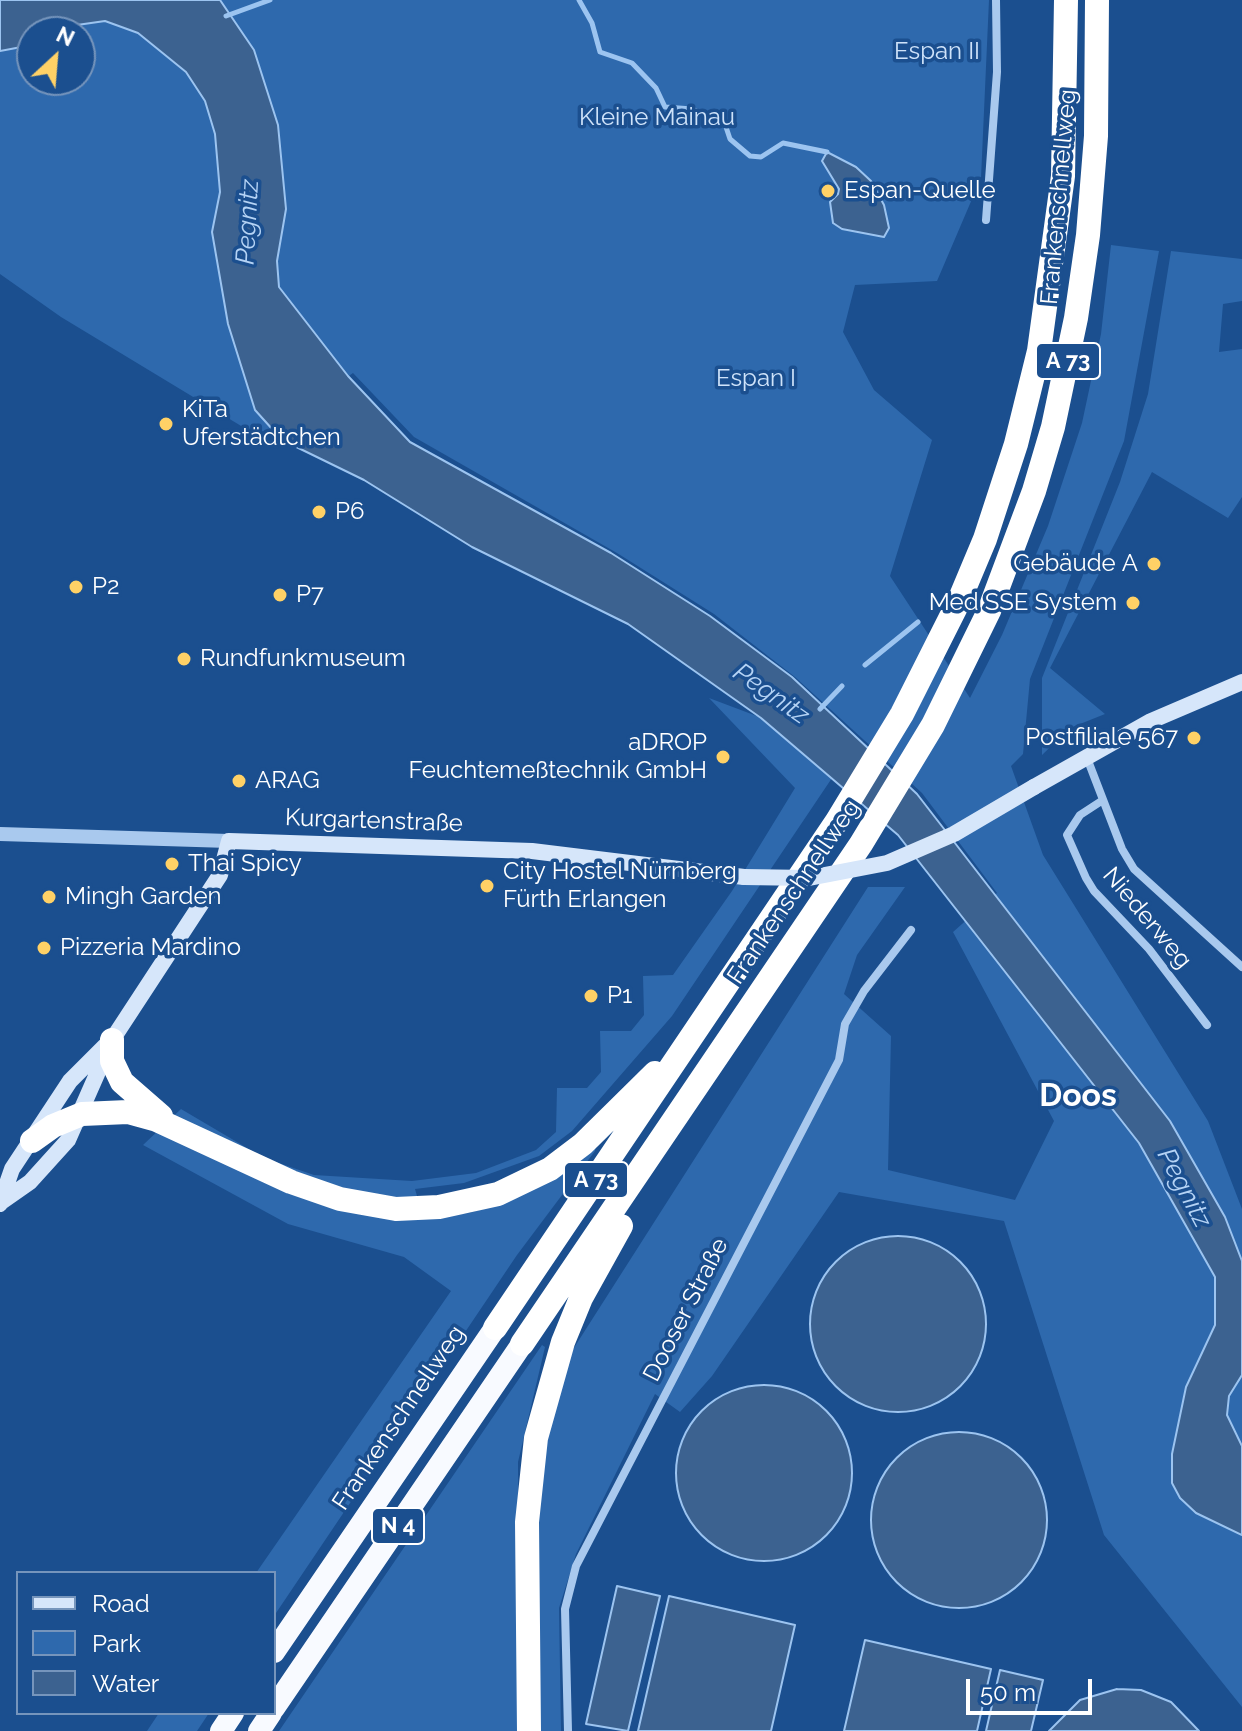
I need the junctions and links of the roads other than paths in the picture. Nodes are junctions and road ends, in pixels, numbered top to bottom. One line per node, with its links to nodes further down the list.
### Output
1 (996, 0): 4 (street)
2 (1066, 0): 13 (highway, Frankenschnellweg / A 73)
3 (1097, 0): 15 (highway, Frankenschnellweg / A 73)
4 (986, 220)
5 (1242, 682): 6 (main road, Kurgartenstraße)
6 (1086, 757): 7 (street); 9 (main road, Kurgartenstraße, bridge)
7 (1103, 800): 11 (street); 12 (street, Niederweg)
8 (0, 834): 9 (street, Kurgartenstraße)
9 (229, 841): 14 (main road)
10 (911, 930): 25 (street, Dooser Straße)
11 (1242, 967)
12 (1207, 1025)
13 (696, 1031): 17 (highway); 20 (highway, Frankenschnellweg / A 73)
14 (112, 1040): 16 (main road); 17 (highway); 18 (main road)
15 (693, 1094): 21 (highway, Frankenschnellweg / A 73); 24 (highway)
16 (82, 1114): 17 (highway); 18 (highway); 19 (main road)
17 (175, 1128)
18 (32, 1141): 19 (main road)
19 (0, 1204)
20 (495, 1328): 22 (highway, Frankenschnellweg / N 4)
21 (522, 1344): 23 (highway, Frankenschnellweg / N 4)
22 (276, 1649)
23 (276, 1705)
24 (529, 1731)
25 (568, 1731)

